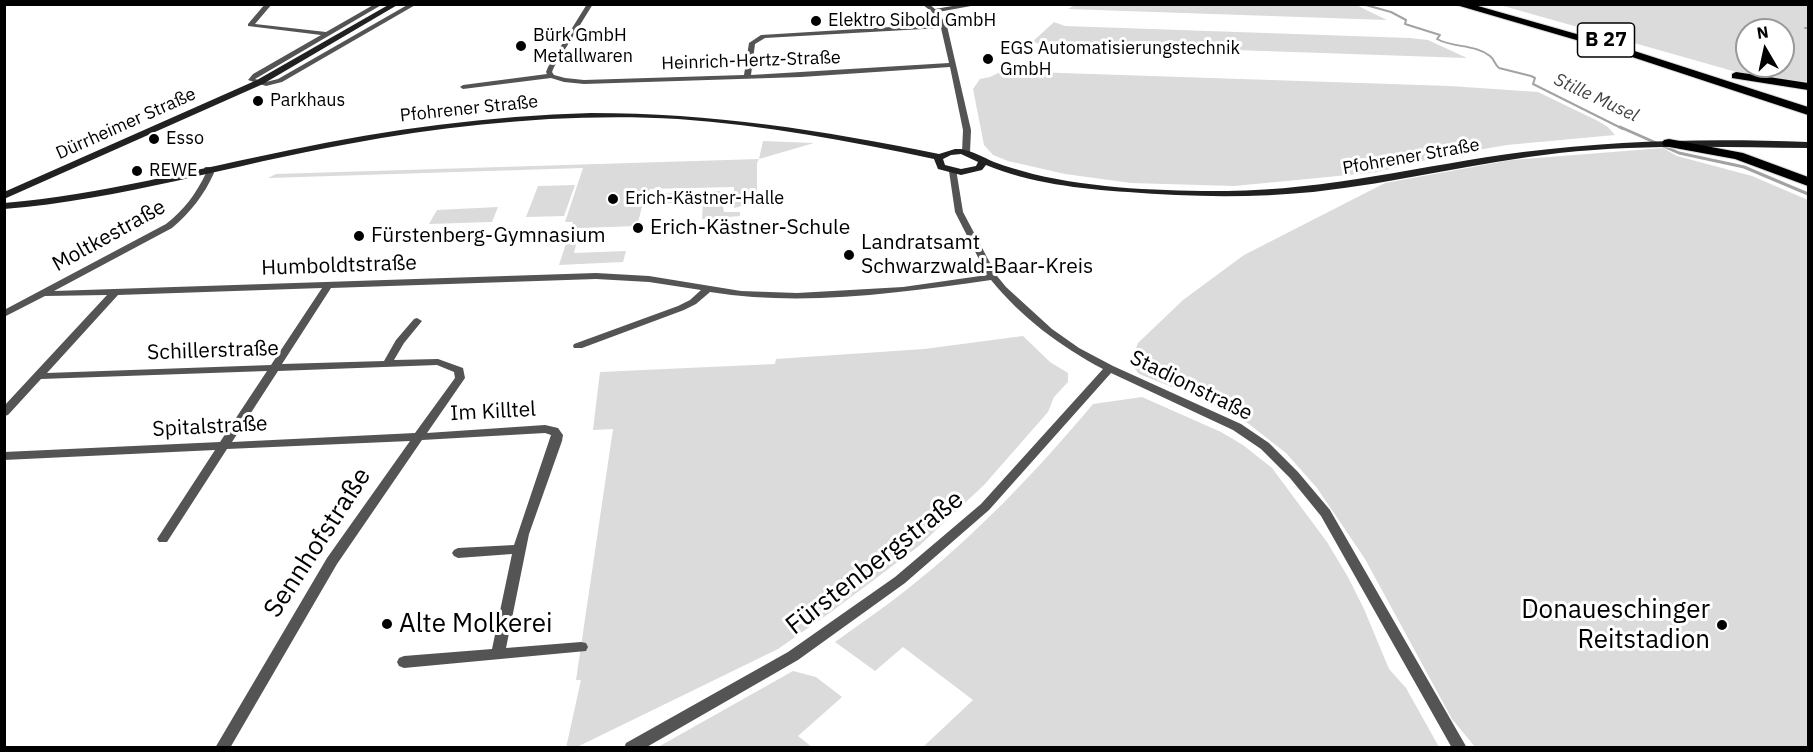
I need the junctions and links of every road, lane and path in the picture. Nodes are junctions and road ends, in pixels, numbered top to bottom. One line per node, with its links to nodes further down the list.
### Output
1 (269, 4): 12 (street)
2 (380, 4): 12 (street)
3 (396, 4): 17 (main road, Dürrheimer Straße)
4 (414, 4): 17 (street, Dürrheimer Straße)
5 (590, 4): 15 (street)
6 (925, 4): 10 (street)
7 (979, 4): 10 (street)
8 (1458, 4): 21 (highway, B 27)
9 (1479, 4): 14 (highway, B 27)
10 (934, 11): 11 (street)
11 (944, 26): 13 (street); 16 (street)
12 (329, 34): 17 (street)
13 (952, 65): 16 (street, Heinrich-Hertz-Straße); 25 (street)
14 (1709, 72): 19 (highway); 20 (highway, B 27)
15 (551, 76): 16 (street, Heinrich-Hertz-Straße); 18 (street, Heinrich-Hertz-Straße)
16 (747, 77)
17 (260, 82): 34 (main road, Dürrheimer Straße)
18 (463, 87)
19 (1809, 87)
20 (1809, 104)
21 (1809, 111)
22 (1742, 142): 23 (main road, Pfohrener Straße); 24 (main road, Pfohrener Straße); 28 (highway); 33 (highway)
23 (1670, 143): 28 (highway); 32 (main road, Pfohrener Straße)
24 (1809, 145)
25 (966, 152): 26 (main road); 27 (main road, Pfohrener Straße)
26 (940, 157): 29 (main road, Pfohrener Straße); 31 (main road)
27 (982, 159): 30 (main road); 32 (main road, Pfohrener Straße)
28 (1752, 160): 33 (highway)
29 (208, 169): 35 (main road, Pfohrener Straße); 39 (street, Moltkestraße)
30 (975, 170): 31 (main road, Pfohrener Straße); 32 (main road, Pfohrener Straße)
31 (953, 171): 36 (street, Stadionstraße)
32 (1020, 172)
33 (1803, 179)
34 (4, 196)
35 (4, 206)
36 (993, 277): 38 (street, Humboldtstraße); 45 (street, Stadionstraße)
37 (329, 284): 38 (street, Humboldtstraße); 40 (street, Humboldtstraße); 46 (street)
38 (707, 290): 43 (street)
39 (45, 292): 40 (street, Humboldtstraße); 41 (street, Moltkestraße)
40 (115, 292): 48 (street)
41 (4, 314)
42 (417, 321): 44 (street)
43 (578, 346)
44 (387, 364): 46 (street, Schillerstraße); 47 (street, Schillerstraße)
45 (1109, 368): 60 (street, Fürstenbergstraße); 61 (street, Stadionstraße)
46 (273, 369): 48 (street, Schillerstraße); 51 (street)
47 (459, 370): 50 (street, Sennhofstraße)
48 (40, 376): 49 (street)
49 (4, 413)
50 (417, 437): 51 (street, Spitalstraße); 54 (street, Im Killtel); 59 (street, Sennhofstraße)
51 (222, 446): 52 (street, Spitalstraße); 53 (street)
52 (4, 456)
53 (163, 539)
54 (520, 549): 55 (street); 57 (street, Im Killtel)
55 (458, 553)
56 (581, 647): 57 (street)
57 (498, 654): 58 (street)
58 (404, 662)
59 (222, 747)
60 (631, 747)
61 (1460, 747)

